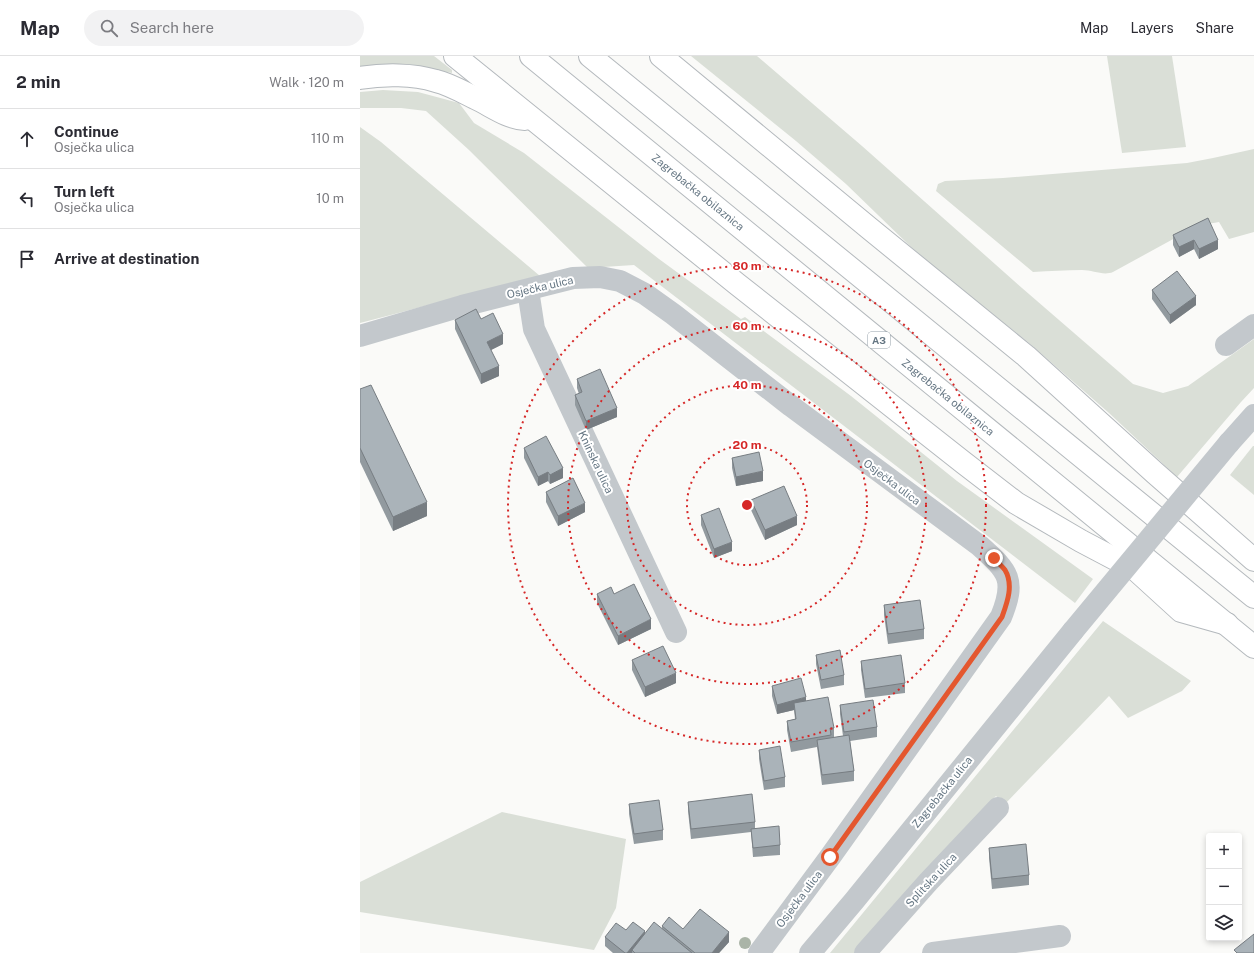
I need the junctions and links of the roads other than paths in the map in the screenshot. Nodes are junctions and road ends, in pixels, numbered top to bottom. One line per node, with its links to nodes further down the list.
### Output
1 (455, 56): 6 (highway)
2 (531, 56): 14 (highway, Zagrebačka obilaznica / A3)
3 (590, 56): 13 (highway)
4 (661, 56): 12 (highway)
5 (360, 78): 6 (highway)
6 (536, 121): 14 (highway)
7 (528, 290): 9 (street, Osječka ulica); 15 (street, Kninska ulica); 19 (street, Osječka ulica)
8 (1254, 325): 10 (street)
9 (360, 336)
10 (1226, 346)
11 (1254, 415): 20 (street, Zagrebačka ulica, bridge)
12 (1254, 560)
13 (1254, 597)
14 (1227, 624): 16 (highway, Zagrebačka obilaznica / A3)
15 (676, 632)
16 (1254, 647)
17 (998, 808): 21 (street, Splitska ulica)
18 (1060, 936): 22 (street)
19 (759, 953)
20 (810, 953)
21 (865, 953)
22 (933, 953)

